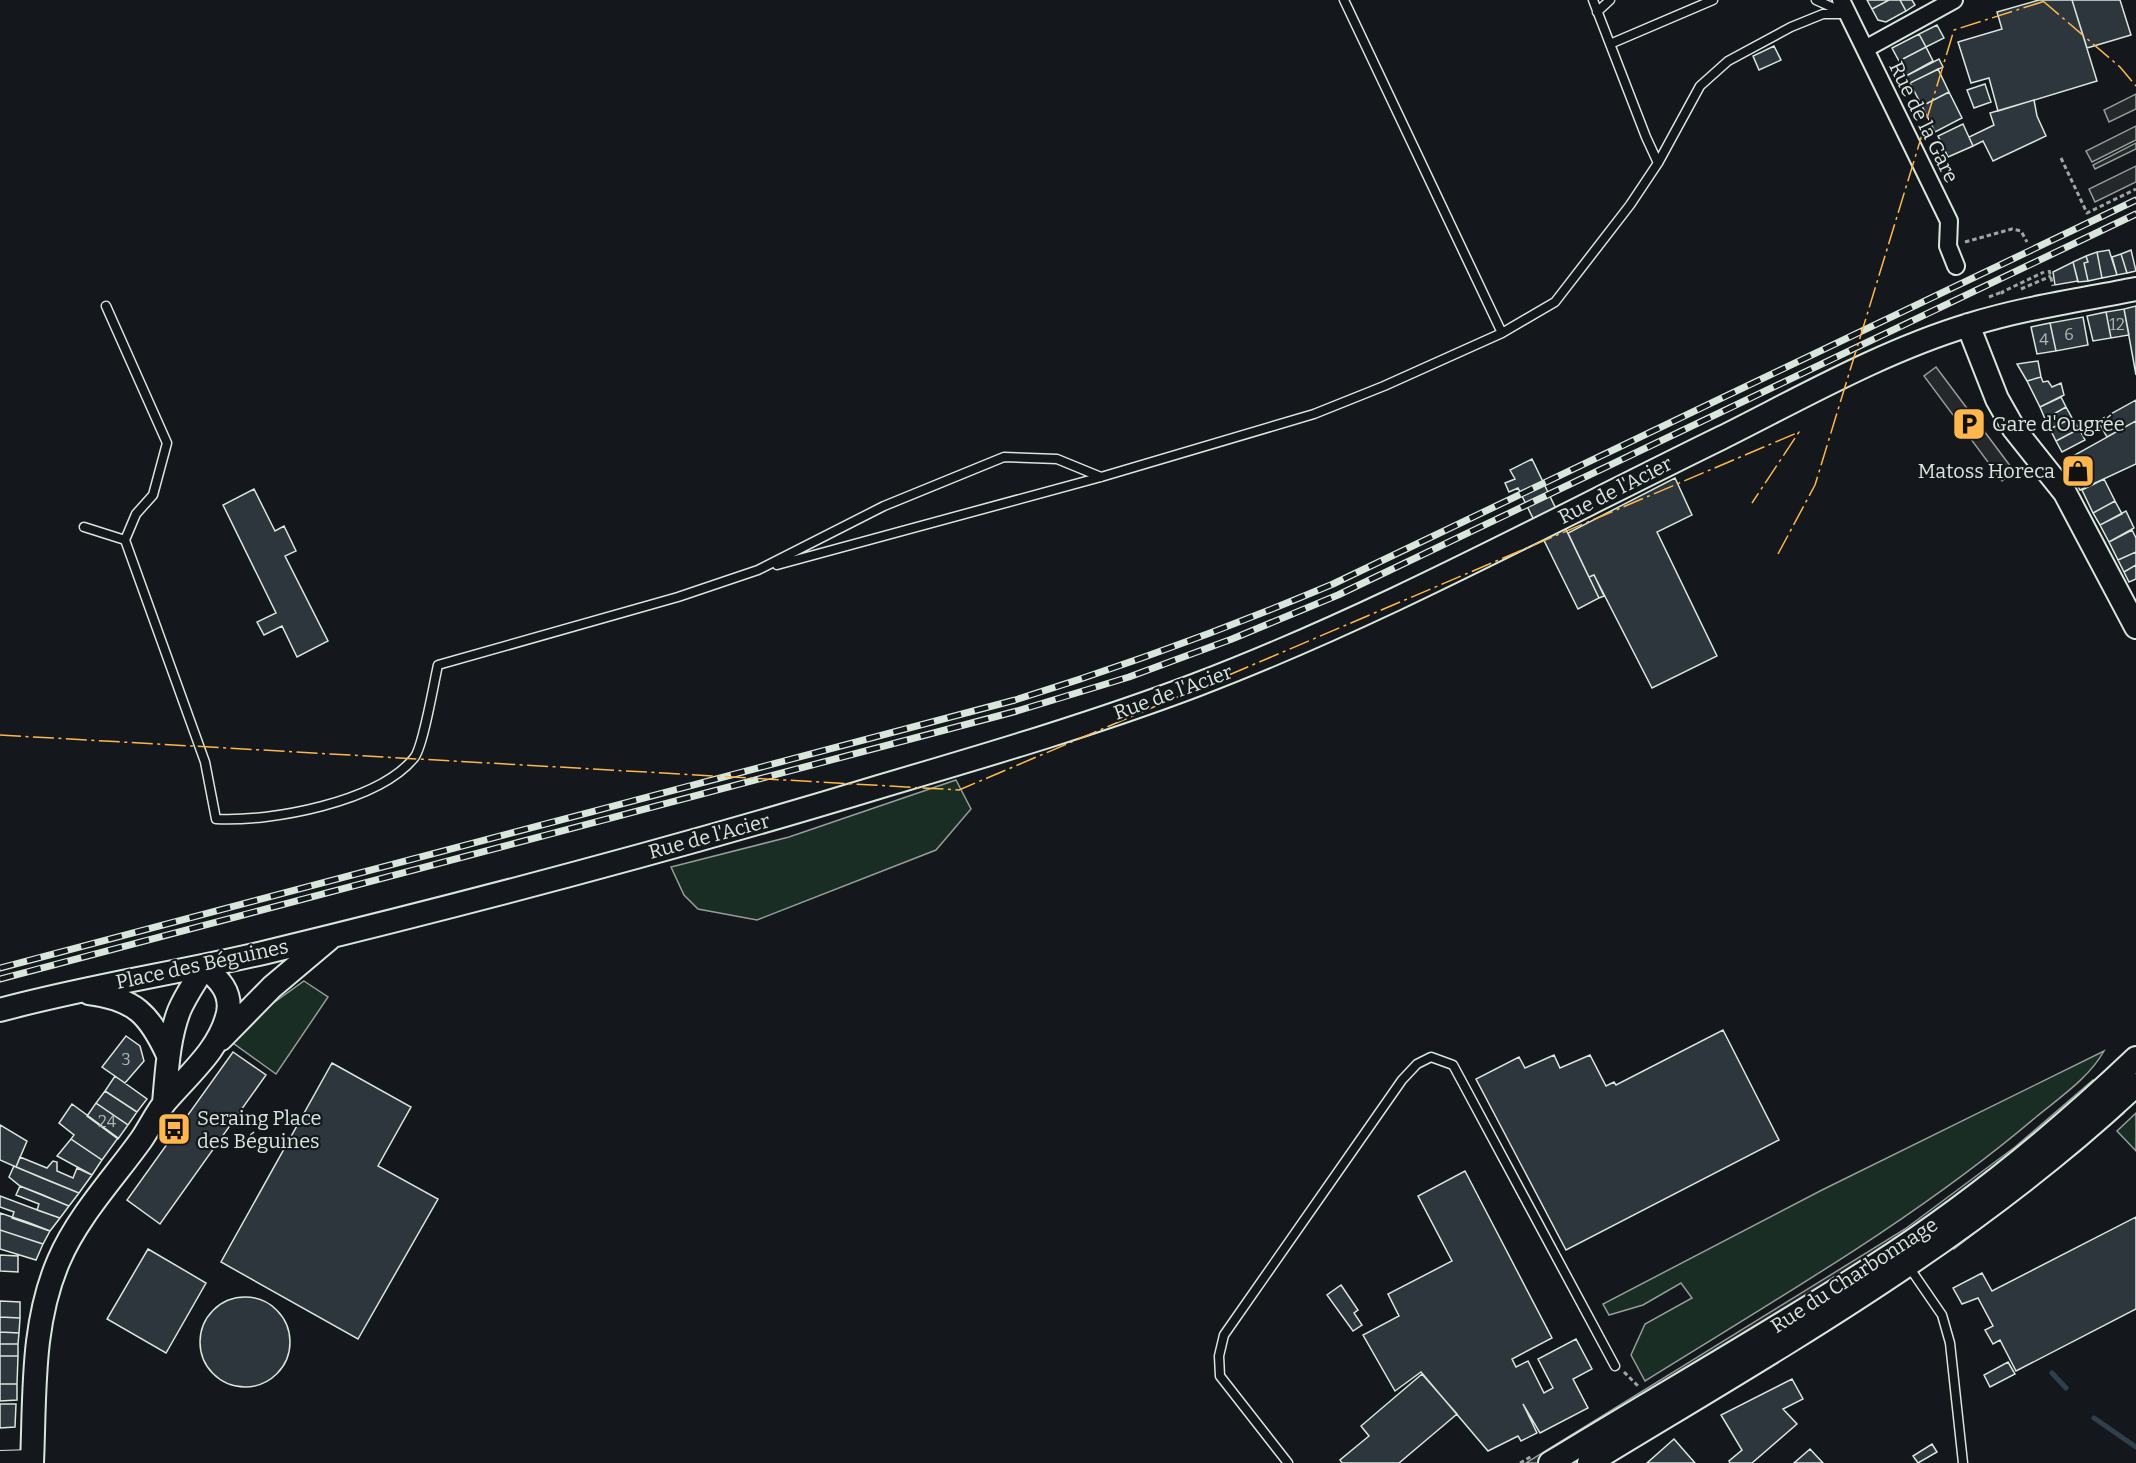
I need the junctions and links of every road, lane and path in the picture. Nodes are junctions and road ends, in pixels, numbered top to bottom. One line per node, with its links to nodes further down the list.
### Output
1 (1344, 0): 24 (lane)
2 (1593, 0): 8 (lane)
3 (1610, 0): 8 (lane)
4 (1713, 0): 9 (lane)
5 (1816, 0): 7 (lane)
6 (1954, 0): 10 (street)
7 (1844, 7): 10 (street, Rue de la Gare); 12 (lane)
8 (1597, 12): 9 (lane)
9 (1610, 44): 12 (lane)
10 (1865, 49): 15 (street, Rue de la Gare)
11 (2061, 158): 13 (path)
12 (1658, 163): 24 (lane)
13 (2136, 189)
14 (2027, 242): 15 (path)
15 (1948, 246): 16 (street, Rue de la Gare)
16 (1956, 266)
17 (2049, 270): 20 (path)
18 (2044, 273): 20 (path)
19 (2136, 289): 23 (main road, Rue de l'Acier)
20 (2002, 292): 21 (path)
21 (1989, 297)
22 (106, 306): 27 (lane)
23 (1968, 325): 29 (main road); 30 (main road, Rue de l'Acier)
24 (1502, 333): 25 (lane)
25 (1101, 477): 28 (lane); 28 (lane)
26 (84, 527): 27 (lane)
27 (124, 540): 28 (lane)
28 (758, 570)
29 (2136, 627)
30 (332, 936): 31 (main road, Place des Béguines); 34 (main road)
31 (204, 967): 32 (main road, Place des Béguines); 34 (main road); 35 (main road)
32 (72, 991): 33 (main road, Place des Béguines); 35 (main road)
33 (0, 1010)
34 (217, 1041): 38 (main road)
35 (168, 1055): 38 (main road)
36 (2136, 1058): 42 (main road, Rue du Charbonnage)
37 (2136, 1084): 39 (main road, Rue du Charbonnage)
38 (164, 1103): 44 (main road)
39 (1909, 1266): 47 (main road, Rue du Charbonnage); 48 (lane)
40 (1615, 1366): 41 (path); 45 (lane)
41 (1640, 1390)
42 (1545, 1457): 46 (path)
43 (0, 1461): 44 (street)
44 (32, 1461)
45 (1288, 1463)
46 (1520, 1463)
47 (1588, 1463)
48 (1963, 1463)

